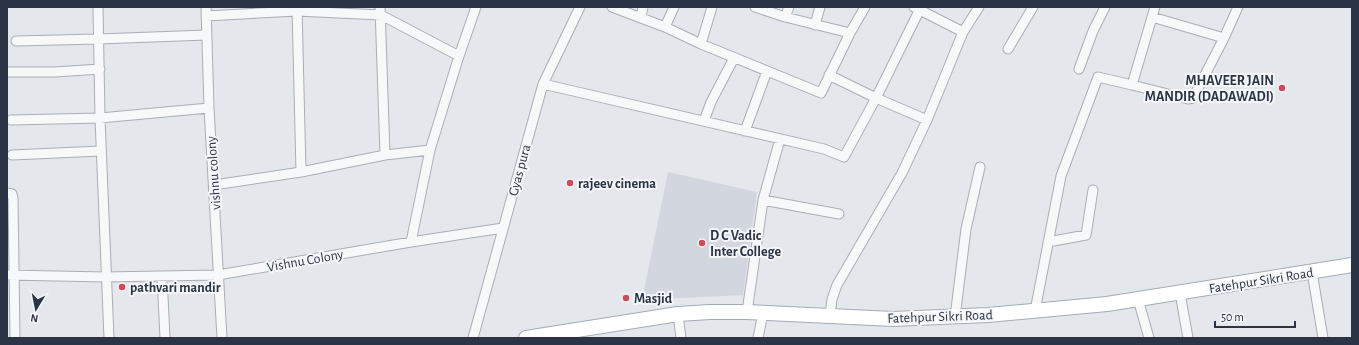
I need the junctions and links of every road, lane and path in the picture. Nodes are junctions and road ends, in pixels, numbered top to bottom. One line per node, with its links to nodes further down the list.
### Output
1 (98, 7): 30 (street)
2 (476, 7): 34 (street)
3 (580, 7): 41 (street, Gyas pura)
4 (612, 7): 21 (street)
5 (643, 7): 21 (street)
6 (674, 7): 25 (street)
7 (712, 7): 32 (street)
8 (789, 7): 22 (street)
9 (820, 7): 24 (street)
10 (865, 7): 27 (street)
11 (979, 7): 26 (street)
12 (1033, 7): 33 (street)
13 (1105, 7): 37 (street)
14 (1155, 7): 23 (street)
15 (1238, 7): 29 (street)
16 (761, 8): 22 (street)
17 (918, 8): 26 (street); 43 (street)
18 (297, 9): 19 (street); 20 (street); 56 (street)
19 (380, 11): 34 (street); 54 (street)
20 (206, 12): 28 (street, vishnu colony)
21 (640, 17): 25 (street)
22 (785, 17): 24 (street)
23 (1152, 17): 29 (street); 42 (street)
24 (815, 25): 27 (street)
25 (665, 27): 32 (street)
26 (963, 32): 47 (street)
27 (850, 33): 40 (street)
28 (207, 35): 30 (street); 44 (street, vishnu colony)
29 (1224, 38): 42 (street)
30 (98, 40): 31 (street); 36 (street)
31 (16, 41)
32 (701, 44): 35 (street)
33 (1008, 49)
34 (459, 56): 51 (street)
35 (734, 58): 38 (street); 48 (street)
36 (100, 69): 39 (street); 45 (street)
37 (1079, 69)
38 (767, 71): 40 (street); 49 (street)
39 (7, 72)
40 (829, 75): 43 (street)
41 (543, 84): 48 (street); 62 (street, Gyas pura)
42 (1132, 85): 64 (street)
43 (876, 98): 47 (street); 50 (street)
44 (209, 108): 45 (street); 57 (street, vishnu colony)
45 (100, 118): 46 (street); 52 (street)
46 (11, 120)
47 (927, 120): 77 (street)
48 (704, 121): 49 (street)
49 (745, 131): 50 (street)
50 (780, 139): 60 (street)
51 (430, 150): 54 (street); 63 (street)
52 (101, 151): 53 (street); 70 (street)
53 (12, 154)
54 (385, 155): 56 (street)
55 (980, 167): 78 (street)
56 (301, 172): 57 (street)
57 (214, 185): 68 (street, vishnu colony)
58 (1093, 190): 64 (street)
59 (7, 193): 67 (street)
60 (763, 200): 61 (street); 74 (street)
61 (839, 214)
62 (503, 228): 63 (street, Vishnu Colony); 83 (street, Gyas pura)
63 (411, 242): 68 (street, Vishnu Colony)
64 (1048, 242): 73 (street)
65 (1352, 264): 66 (main road, Fatehpur Sikri Road)
66 (1312, 272): 71 (main road, Fatehpur Sikri Road); 89 (street)
67 (11, 275): 70 (street, Vishnu Colony); 79 (street)
68 (218, 275): 69 (street, Vishnu Colony); 82 (street, vishnu colony)
69 (162, 276): 70 (street, Vishnu Colony); 81 (street)
70 (106, 277): 80 (street)
71 (1180, 293): 72 (main road, Fatehpur Sikri Road); 88 (street)
72 (1138, 299): 73 (main road, Fatehpur Sikri Road); 87 (street)
73 (1035, 310): 78 (main road, Fatehpur Sikri Road)
74 (747, 312): 75 (main road, Fatehpur Sikri Road); 76 (main road, Fatehpur Sikri Road)
75 (763, 313): 77 (main road, Fatehpur Sikri Road); 86 (street)
76 (678, 314): 84 (main road, Fatehpur Sikri Road); 85 (street)
77 (830, 316): 78 (main road, Fatehpur Sikri Road)
78 (956, 318)
79 (15, 338)
80 (109, 338)
81 (165, 338)
82 (222, 338)
83 (473, 338)
84 (526, 338)
85 (681, 338)
86 (758, 338)
87 (1149, 338)
88 (1188, 338)
89 (1323, 338)

